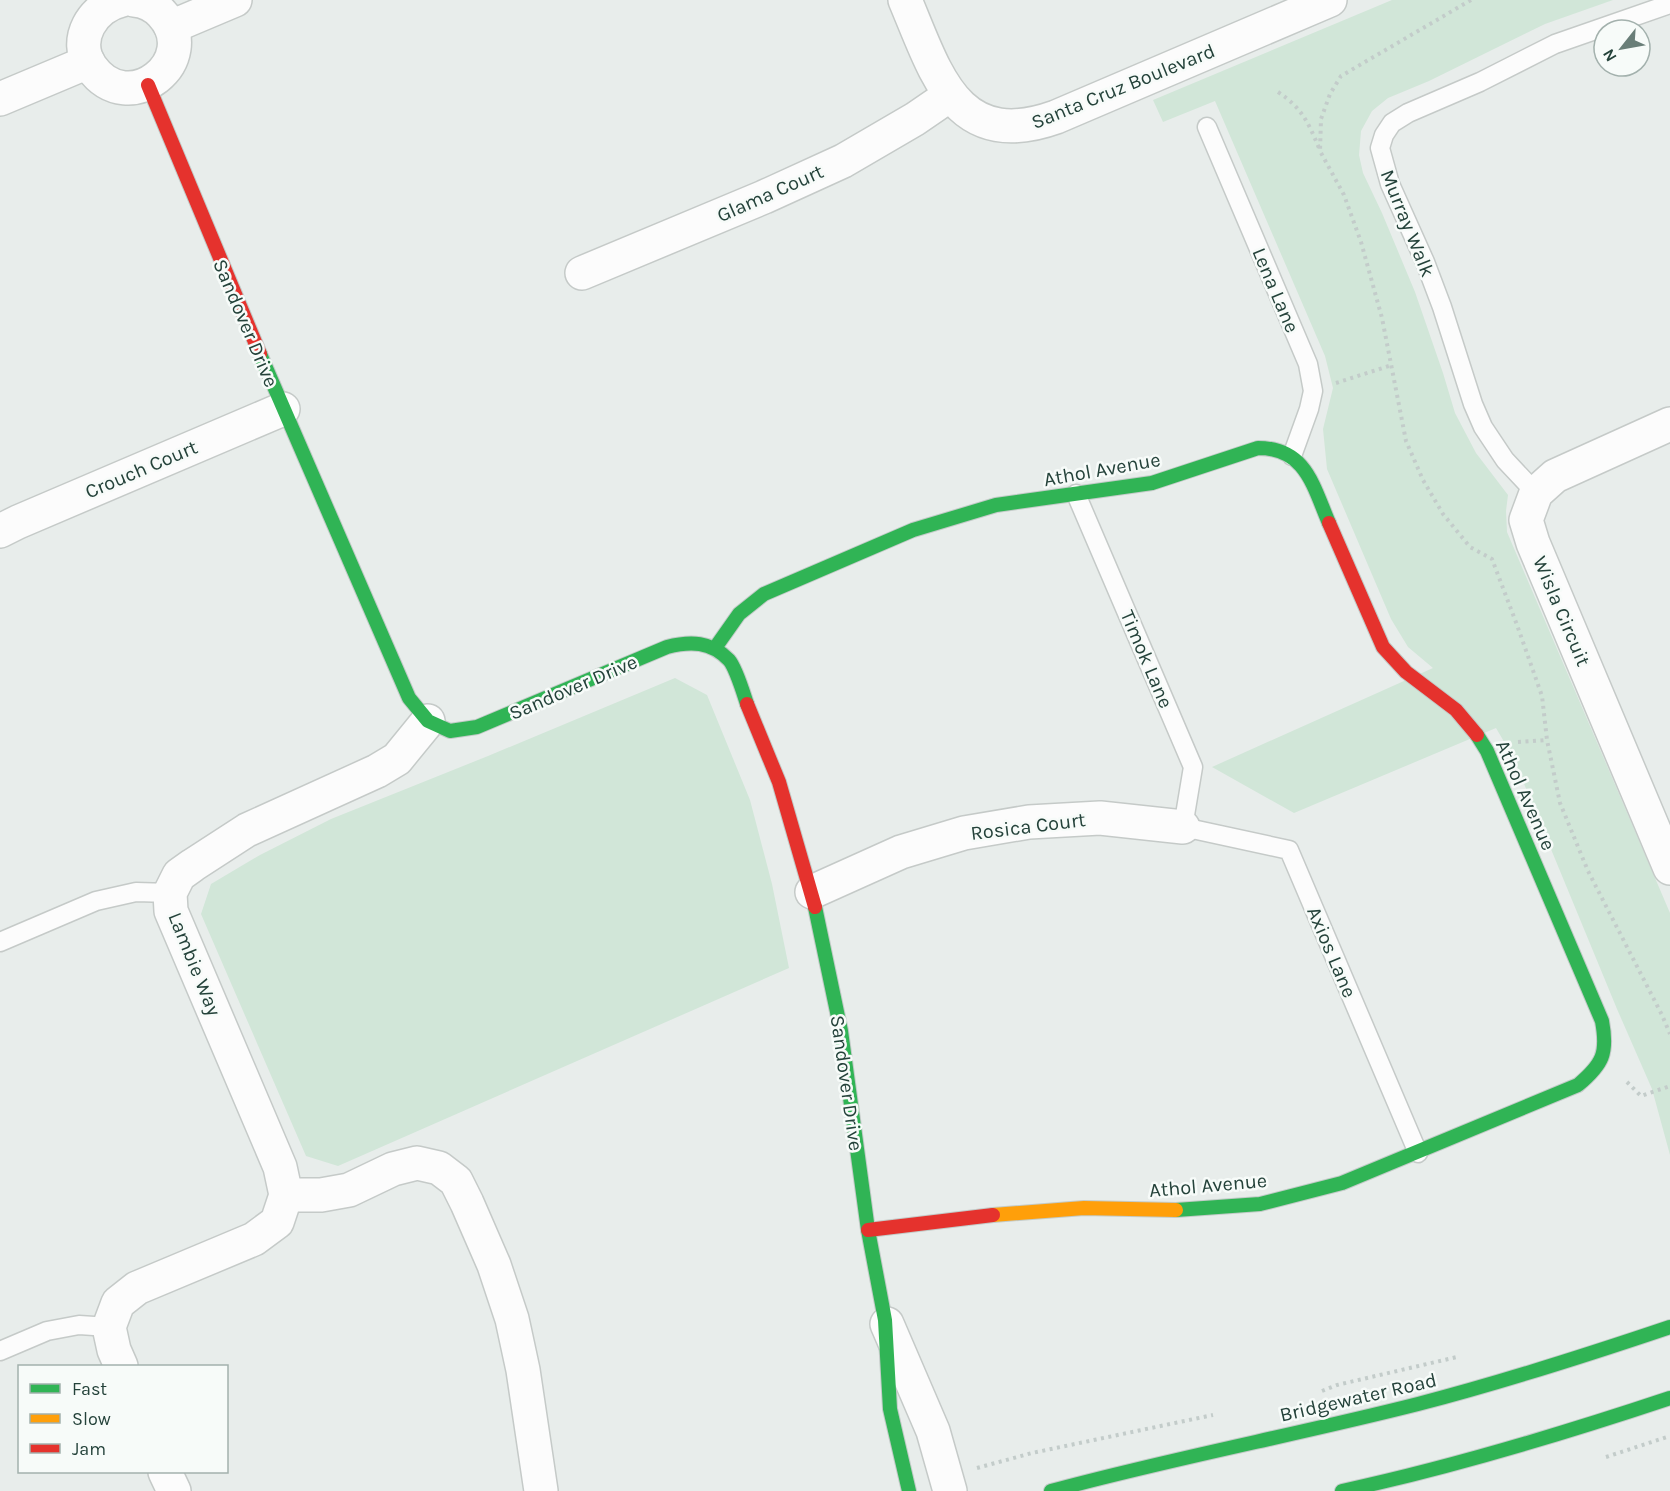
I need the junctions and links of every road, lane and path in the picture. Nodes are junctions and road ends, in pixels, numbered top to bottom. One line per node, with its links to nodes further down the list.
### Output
1 (235, 0): 7 (street)
2 (905, 0): 11 (street, Santa Cruz Boulevard)
3 (1330, 0): 11 (street, Santa Cruz Boulevard)
4 (1471, 0): 14 (path)
5 (120, 1): 7 (street); 8 (street)
6 (1670, 4): 21 (lane, Murray Walk)
7 (171, 27): 9 (street)
8 (88, 62): 9 (street); 12 (street)
9 (148, 85): 18 (street, Sandover Drive)
10 (1278, 92): 14 (path)
11 (950, 95): 15 (street, Glama Court)
12 (0, 99)
13 (1207, 127): 17 (lane, Lena Lane)
14 (1320, 151): 16 (path)
15 (582, 273)
16 (1392, 365): 17 (path); 31 (path)
17 (1313, 391): 20 (lane, Lena Lane)
18 (283, 409): 23 (street, Crouch Court); 25 (street, Sandover Drive)
19 (1670, 424): 21 (street)
20 (1292, 456): 22 (street, Athol Avenue); 32 (street, Athol Avenue)
21 (1536, 493): 27 (street, Wisla Circuit)
22 (1076, 494): 24 (street, Athol Avenue); 26 (lane, Timok Lane)
23 (0, 531)
24 (715, 648): 25 (street, Sandover Drive); 28 (street, Sandover Drive)
25 (428, 721): 29 (street, Lambie Way)
26 (1183, 827): 28 (street, Rosica Court); 34 (lane, Axios Lane)
27 (1670, 868)
28 (812, 892): 36 (street, Sandover Drive)
29 (171, 893): 30 (lane); 35 (street, Lambie Way)
30 (0, 942)
31 (1670, 1034)
32 (1603, 1056): 33 (path); 34 (street, Athol Avenue)
33 (1670, 1086)
34 (1418, 1153): 36 (street, Athol Avenue)
35 (286, 1195): 38 (street); 49 (street)
36 (868, 1230): 37 (street, Sandover Drive)
37 (885, 1320): 47 (street, Sandover Drive); 50 (street, Sandover Drive)
38 (109, 1327): 40 (lane); 42 (street)
39 (1670, 1327): 51 (street, Bridgewater Road)
40 (0, 1351)
41 (1467, 1354): 43 (path)
42 (121, 1365)
43 (1315, 1393)
44 (1670, 1398): 52 (street)
45 (1218, 1414): 47 (path)
46 (165, 1473): 48 (street)
47 (947, 1481)
48 (174, 1491)
49 (540, 1491)
50 (909, 1491)
51 (1051, 1491)
52 (1342, 1491)

